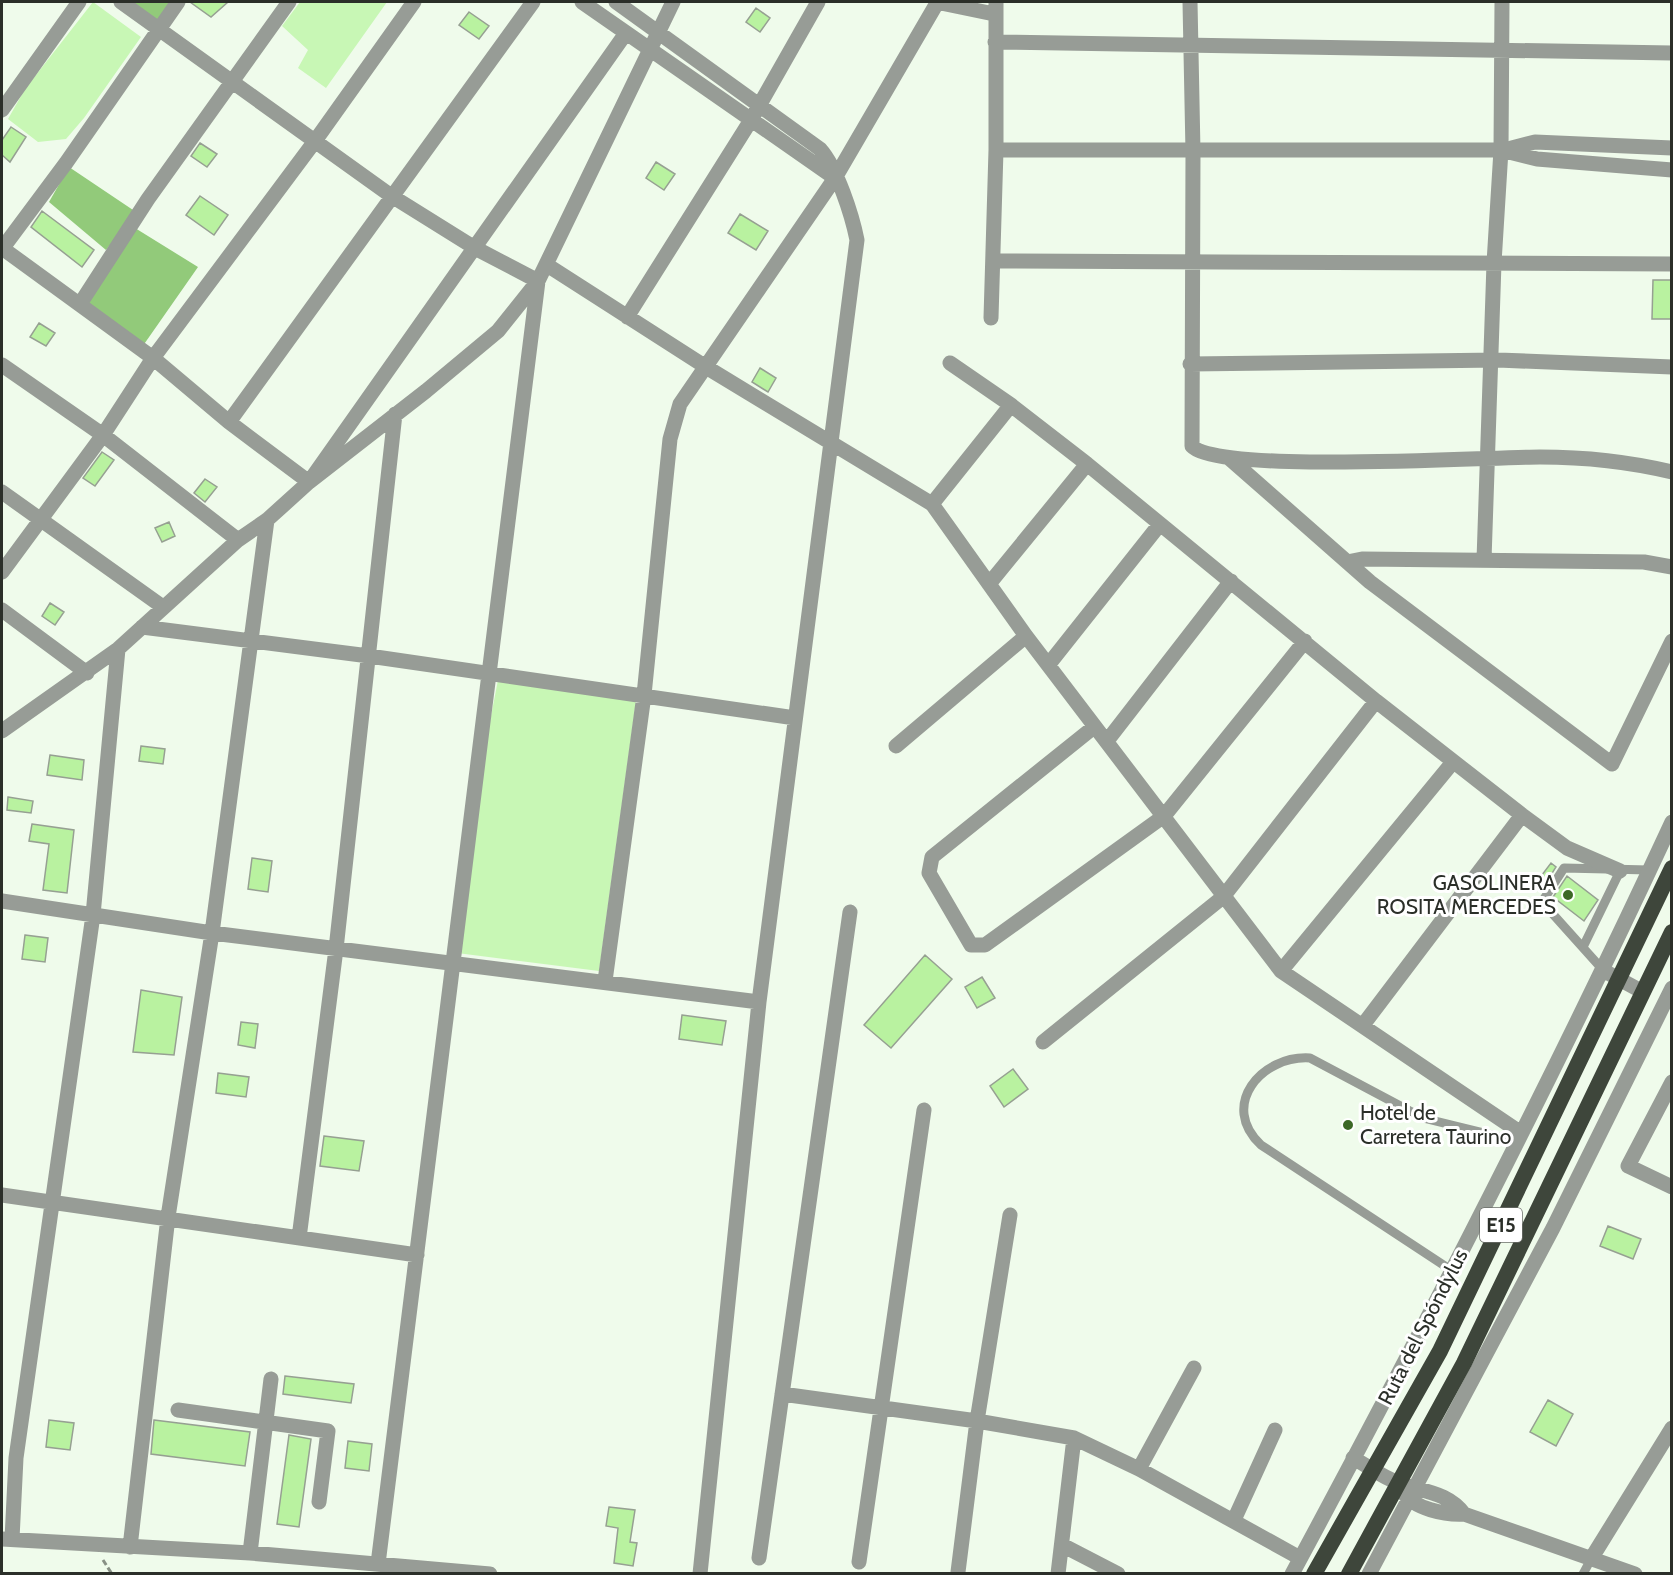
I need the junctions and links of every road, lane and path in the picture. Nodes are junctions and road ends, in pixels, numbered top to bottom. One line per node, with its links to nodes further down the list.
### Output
1 (79, 2): 25 (street)
2 (121, 2): 15 (street)
3 (178, 2): 15 (street)
4 (289, 2): 23 (street)
5 (414, 2): 27 (street)
6 (533, 2): 34 (street)
7 (582, 2): 17 (street)
8 (616, 2): 16 (street)
9 (673, 2): 16 (street)
10 (818, 2): 24 (street)
11 (937, 2): 14 (street); 33 (street)
12 (1190, 2): 19 (street)
13 (1502, 2): 21 (street)
14 (995, 8): 18 (street)
15 (158, 30): 23 (street); 36 (street)
16 (657, 30): 20 (street); 24 (street)
17 (626, 33): 20 (street); 35 (street)
18 (995, 42): 19 (street); 29 (street)
19 (1191, 46): 21 (street); 31 (street)
20 (649, 47): 26 (street); 41 (street)
21 (1501, 52): 22 (street); 30 (street)
22 (1671, 53)
23 (233, 81): 27 (street); 43 (street)
24 (759, 104): 26 (street); 33 (street)
25 (2, 110)
26 (751, 120): 33 (street); 44 (street)
27 (315, 141): 34 (street); 46 (street)
28 (1671, 147): 30 (street)
29 (996, 150): 31 (street); 38 (street)
30 (1501, 150): 31 (street); 32 (street); 39 (street)
31 (1193, 152): 37 (street)
32 (1671, 170)
33 (836, 178): 51 (street); 57 (street)
34 (390, 195): 35 (street); 55 (street)
35 (475, 248): 42 (street); 62 (street)
36 (2, 249): 43 (street)
37 (1192, 260): 38 (street); 39 (street); 49 (street)
38 (993, 261): 45 (street)
39 (1494, 263): 40 (street); 47 (street)
40 (1671, 264)
41 (547, 265): 42 (street); 44 (street)
42 (538, 281): 54 (street); 86 (street)
43 (80, 304): 46 (street)
44 (627, 317): 51 (street)
45 (991, 318)
46 (153, 358): 55 (street); 56 (street)
47 (1491, 360): 49 (street); 52 (street); 59 (street)
48 (950, 363): 53 (street)
49 (1190, 364): 58 (street)
50 (2, 365): 56 (street)
51 (706, 367): 57 (street); 87 (street)
52 (1671, 367)
53 (1011, 405): 60 (street); 64 (street)
54 (396, 414): 62 (street); 83 (street)
55 (229, 422): 62 (street)
56 (103, 435): 65 (street); 68 (street)
57 (831, 442): 64 (street); 89 (street)
58 (1229, 458): 59 (street); 70 (street)
59 (1488, 458): 61 (street); 69 (street)
60 (1088, 464): 67 (street); 74 (street)
61 (1671, 472)
62 (309, 482): 66 (street)
63 (2, 492): 65 (street)
64 (932, 504): 74 (street)
65 (39, 520): 72 (street); 75 (street)
66 (267, 520): 68 (street); 80 (street)
67 (1160, 524): 73 (street); 84 (street)
68 (238, 540): 75 (street)
69 (1484, 560): 70 (street); 71 (street)
70 (1347, 562): 81 (street)
71 (1671, 567)
72 (2, 572)
73 (1231, 581): 79 (street); 92 (street)
74 (989, 584): 78 (street)
75 (163, 607): 77 (street)
76 (2, 610): 85 (street)
77 (142, 627): 80 (street); 82 (street)
78 (1026, 636): 84 (street); 93 (street)
79 (1305, 640): 88 (street); 96 (street)
80 (251, 641): 83 (street); 106 (street)
81 (1671, 641)
82 (118, 649): 85 (street); 104 (street)
83 (369, 656): 86 (street); 108 (street)
84 (1049, 664): 90 (street)
85 (87, 673): 91 (street)
86 (490, 673): 87 (street); 109 (street)
87 (644, 695): 89 (street); 113 (street)
88 (1376, 701): 94 (street); 101 (street)
89 (795, 718): 116 (street)
90 (1095, 727): 92 (street); 96 (street)
91 (2, 731)
92 (1107, 741): 96 (street)
93 (896, 746)
94 (1453, 762): 95 (street); 111 (street)
95 (1522, 815): 100 (street); 117 (street)
96 (1164, 816): 101 (street)
97 (1671, 822): 99 (street)
98 (1671, 868): 112 (highway, Ruta del Spóndylus / E15)
99 (1649, 870): 100 (lane); 110 (street)
100 (1620, 871): 107 (lane); 107 (lane)
101 (1223, 897): 111 (street); 118 (street)
102 (2, 901): 104 (street)
103 (850, 912): 132 (street)
104 (93, 915): 106 (street); 124 (street)
105 (1671, 932): 115 (highway, E15)
106 (212, 933): 108 (street); 126 (street)
107 (1584, 945): 110 (lane)
108 (336, 949): 109 (street); 127 (street)
109 (453, 965): 113 (street); 128 (street)
110 (1603, 970): 112 (street); 121 (street)
111 (1281, 971): 117 (street)
112 (1619, 979): 115 (street); 142 (highway, Ruta del Spóndylus / E15)
113 (605, 981): 116 (street)
114 (1671, 988): 144 (street)
115 (1643, 992): 143 (highway, E15)
116 (759, 1002): 160 (street)
117 (1363, 1025): 121 (street)
118 (1043, 1042)
119 (1671, 1082): 122 (street)
120 (924, 1110): 133 (street)
121 (1519, 1137): 129 (street); 129 (lane)
122 (1671, 1186)
123 (2, 1195): 124 (street)
124 (52, 1202): 126 (street); 149 (street)
125 (1010, 1215): 135 (street)
126 (168, 1217): 127 (street); 151 (street)
127 (299, 1238): 128 (street)
128 (417, 1255): 157 (street)
129 (1451, 1270): 140 (street)
130 (1194, 1368): 141 (street)
131 (271, 1379): 136 (street)
132 (782, 1394): 133 (street); 153 (street)
133 (881, 1409): 135 (street); 156 (street)
134 (178, 1410): 136 (street)
135 (977, 1421): 139 (street); 158 (street)
136 (268, 1422): 146 (street); 152 (street)
137 (1671, 1428): 155 (street)
138 (1275, 1430): 148 (street)
139 (1074, 1438): 141 (street); 150 (street)
140 (1353, 1458): 142 (street); 154 (street)
141 (1139, 1469): 148 (street)
142 (1373, 1469): 143 (street); 164 (highway, Ruta del Spóndylus / E15)
143 (1398, 1483): 144 (street); 145 (street); 165 (highway, E15)
144 (1416, 1487): 145 (street); 147 (street)
145 (1409, 1501): 147 (street); 166 (street)
146 (319, 1502)
147 (1464, 1514): 155 (street)
148 (1234, 1520): 154 (street)
149 (7, 1539): 151 (street)
150 (1062, 1545): 161 (street); 162 (street)
151 (130, 1547): 152 (street)
152 (250, 1553): 157 (street)
153 (759, 1558)
154 (1300, 1558): 163 (street)
155 (1591, 1559): 167 (lane); 168 (street)
156 (859, 1562)
157 (378, 1564): 159 (street)
158 (958, 1572)
159 (482, 1573)
160 (700, 1574)
161 (1058, 1574)
162 (1118, 1574)
163 (1292, 1574)
164 (1314, 1574)
165 (1349, 1574)
166 (1369, 1574)
167 (1583, 1574)
168 (1635, 1574)

